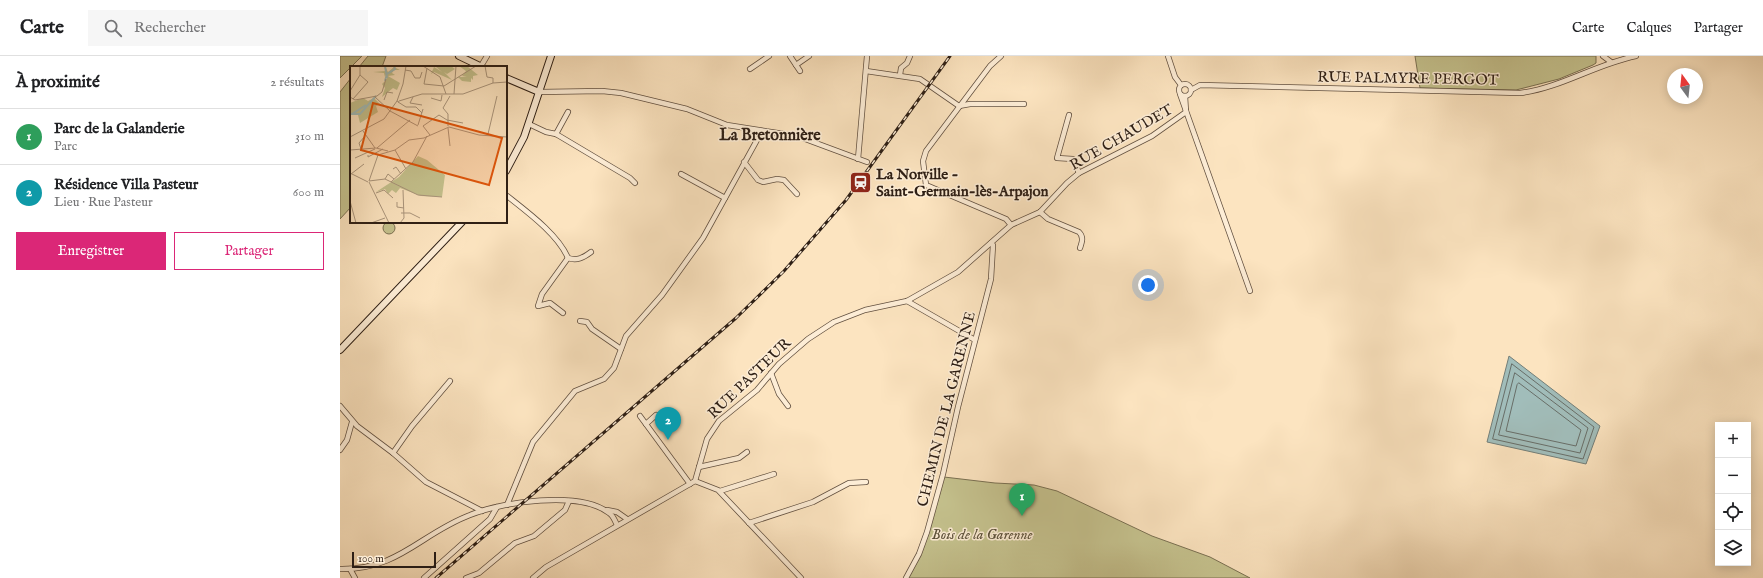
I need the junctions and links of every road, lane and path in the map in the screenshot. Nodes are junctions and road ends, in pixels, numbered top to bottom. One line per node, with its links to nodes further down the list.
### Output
1 (459, 56): 15 (main road)
2 (487, 56): 16 (street)
3 (551, 56): 26 (main road)
4 (769, 56): 17 (street)
5 (790, 56): 14 (street)
6 (809, 56): 14 (street)
7 (867, 56): 19 (street)
8 (910, 56): 20 (street)
9 (1001, 56): 30 (street)
10 (1168, 56): 22 (street, RUE CHAUDET)
11 (1604, 56): 13 (street)
12 (1636, 56): 13 (street, RUE PALMYRE PERGOT)
13 (1611, 62): 24 (street, RUE PALMYRE PERGOT)
14 (796, 65): 18 (street)
15 (480, 66)
16 (482, 66)
17 (750, 69)
18 (800, 71)
19 (866, 71): 20 (street); 37 (street)
20 (900, 76): 30 (street)
21 (507, 78): 26 (main road)
22 (1181, 85): 23 (street, RUE CHAUDET); 27 (street, RUE CHAUDET)
23 (1189, 85): 24 (street, RUE PALMYRE PERGOT); 25 (street)
24 (1200, 85): 25 (street)
25 (1191, 90): 28 (street, RUE CHAUDET)
26 (539, 92): 34 (main road); 35 (street)
27 (1180, 94): 28 (street, RUE CHAUDET); 32 (street, RUE CHAUDET)
28 (1185, 96): 32 (street, RUE CHAUDET)
29 (1024, 104): 30 (street)
30 (959, 106): 49 (street)
31 (568, 112): 36 (street)
32 (1186, 112): 41 (street, RUE CHAUDET); 54 (street)
33 (1069, 115): 41 (street)
34 (529, 124): 36 (street); 40 (main road)
35 (762, 130): 37 (street); 38 (street)
36 (556, 134): 43 (street)
37 (858, 159): 39 (street)
38 (744, 162): 44 (street); 46 (street)
39 (868, 162)
40 (507, 169)
41 (1079, 173): 47 (street, RUE CHAUDET)
42 (681, 174): 46 (street)
43 (635, 183)
44 (798, 194)
45 (507, 196): 53 (street)
46 (725, 198): 59 (street)
47 (1040, 212): 49 (street, RUE CHAUDET); 51 (street)
48 (461, 223): 60 (main road)
49 (1011, 225): 50 (street, RUE PASTEUR)
50 (991, 243): 55 (street, RUE PASTEUR); 58 (street, CHEMIN DE LA GARENNE)
51 (1080, 248)
52 (591, 252): 53 (street)
53 (568, 258): 56 (street)
54 (1250, 291)
55 (907, 301): 58 (street); 61 (street, RUE PASTEUR)
56 (563, 313)
57 (580, 321): 59 (street)
58 (975, 340): 93 (street, CHEMIN DE LA GARENNE)
59 (621, 349): 79 (street)
60 (340, 350)
61 (770, 373): 64 (street); 72 (street, RUE PASTEUR)
62 (450, 381): 71 (street)
63 (340, 406): 67 (street)
64 (788, 406)
65 (656, 415): 68 (street)
66 (640, 416): 68 (street)
67 (352, 422): 69 (street); 71 (street)
68 (646, 424): 76 (street)
69 (340, 450)
70 (747, 452): 72 (street)
71 (393, 453): 82 (street)
72 (699, 467): 74 (street, RUE PASTEUR)
73 (774, 474): 77 (street)
74 (695, 481): 76 (street); 77 (street)
75 (866, 482): 84 (street)
76 (690, 484): 83 (street)
77 (720, 491): 84 (street)
78 (569, 501): 79 (street); 81 (street); 90 (street)
79 (507, 505): 80 (street)
80 (497, 507): 82 (street); 89 (street)
81 (605, 510): 83 (street); 85 (street)
82 (482, 511): 87 (street)
83 (627, 519): 85 (street)
84 (750, 523): 92 (street)
85 (617, 525): 91 (street)
86 (340, 569): 87 (street)
87 (350, 569): 88 (street)
88 (355, 578)
89 (424, 578)
90 (466, 578)
91 (533, 578)
92 (801, 578)
93 (906, 578)

